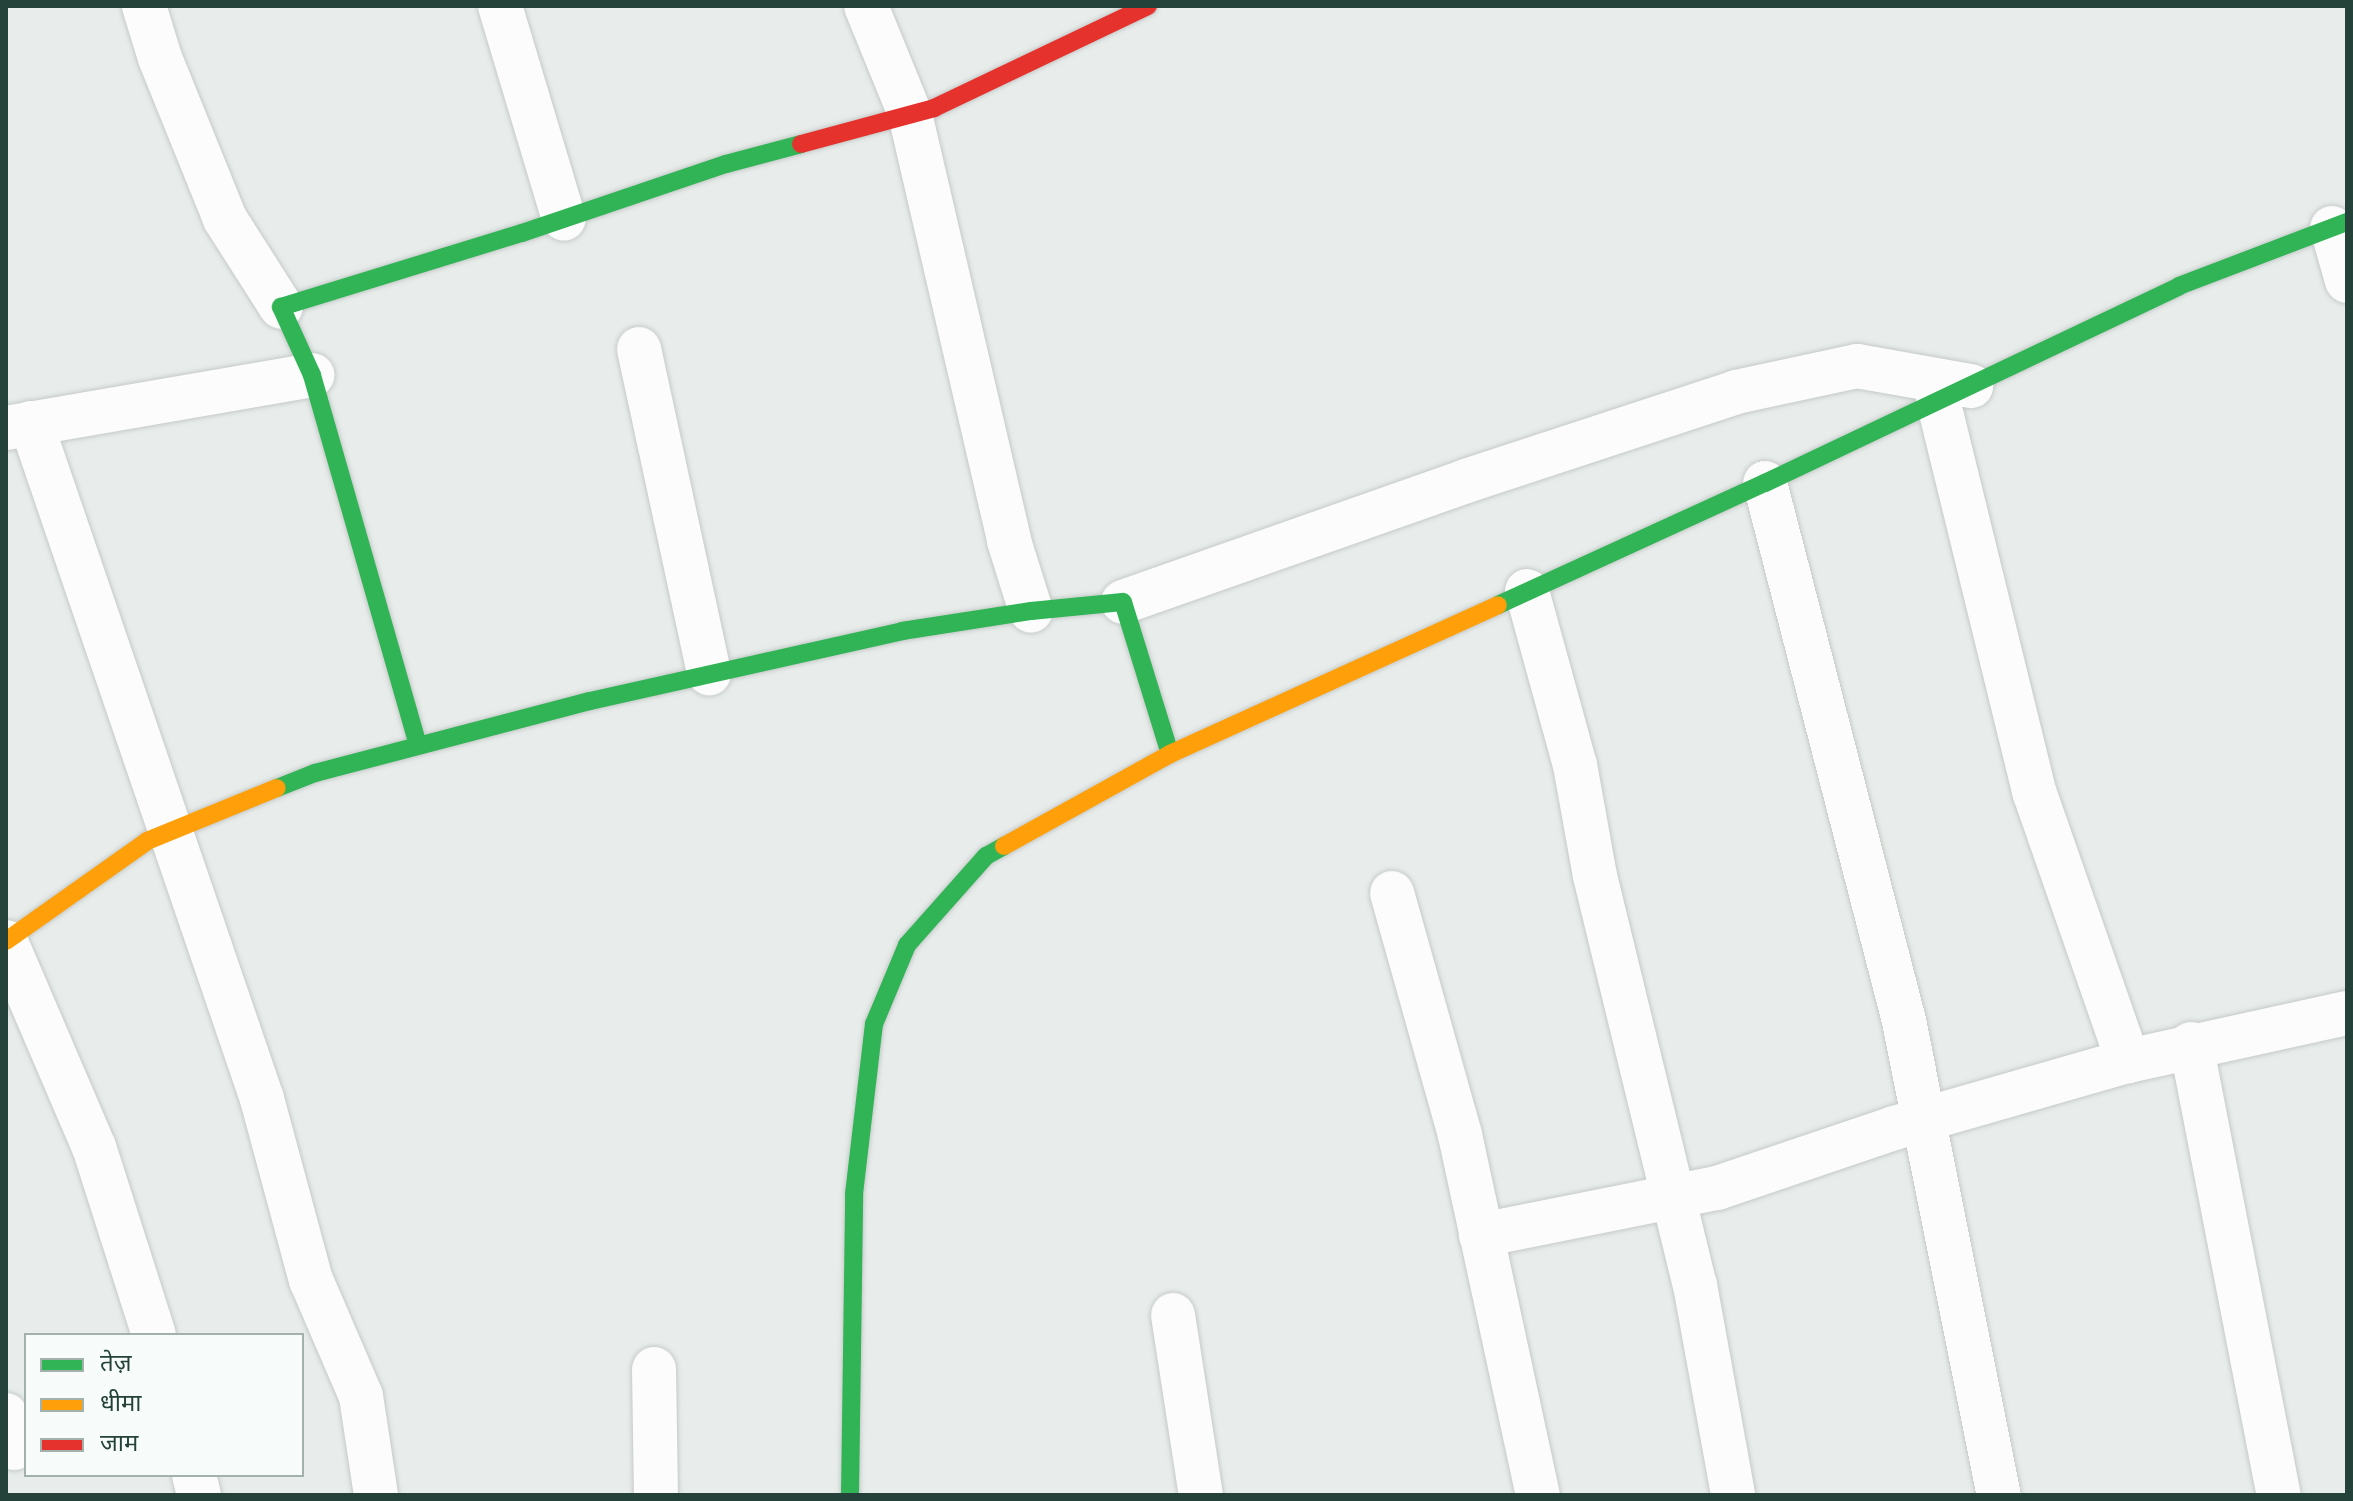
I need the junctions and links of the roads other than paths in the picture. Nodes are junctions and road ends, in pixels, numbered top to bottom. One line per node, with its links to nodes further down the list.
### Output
1 (144, 6): 9 (street)
2 (500, 6): 6 (street)
3 (866, 6): 5 (street)
4 (1148, 6): 5 (main road)
5 (910, 114): 6 (main road); 17 (street)
6 (564, 219): 9 (main road)
7 (2340, 225): 8 (street); 12 (main road)
8 (2347, 281)
9 (281, 307): 11 (main road)
10 (639, 349): 18 (street)
11 (312, 375): 13 (street); 19 (main road)
12 (1954, 393): 14 (main road); 16 (street); 26 (street)
13 (18, 426): 21 (street)
14 (1765, 483): 15 (main road); 27 (street)
15 (1527, 591): 20 (main road); 28 (street)
16 (1123, 602): 17 (main road); 20 (main road)
17 (1031, 611): 18 (main road)
18 (709, 674): 19 (main road)
19 (418, 745): 21 (main road)
20 (1170, 754): 35 (main road)
21 (169, 832): 23 (main road); 33 (street)
22 (1392, 893): 29 (street)
23 (6, 942): 31 (street)
24 (2347, 1013): 25 (street)
25 (2191, 1044): 26 (street); 40 (street)
26 (2128, 1061): 27 (street)
27 (1927, 1119): 28 (street); 39 (street)
28 (1673, 1197): 29 (street); 38 (street)
29 (1481, 1235): 37 (street)
30 (1173, 1315): 36 (street)
31 (153, 1333)
32 (654, 1369): 34 (street)
33 (376, 1495)
34 (656, 1495)
35 (850, 1495)
36 (1201, 1495)
37 (1538, 1495)
38 (1733, 1495)
39 (1999, 1495)
40 (2279, 1495)

